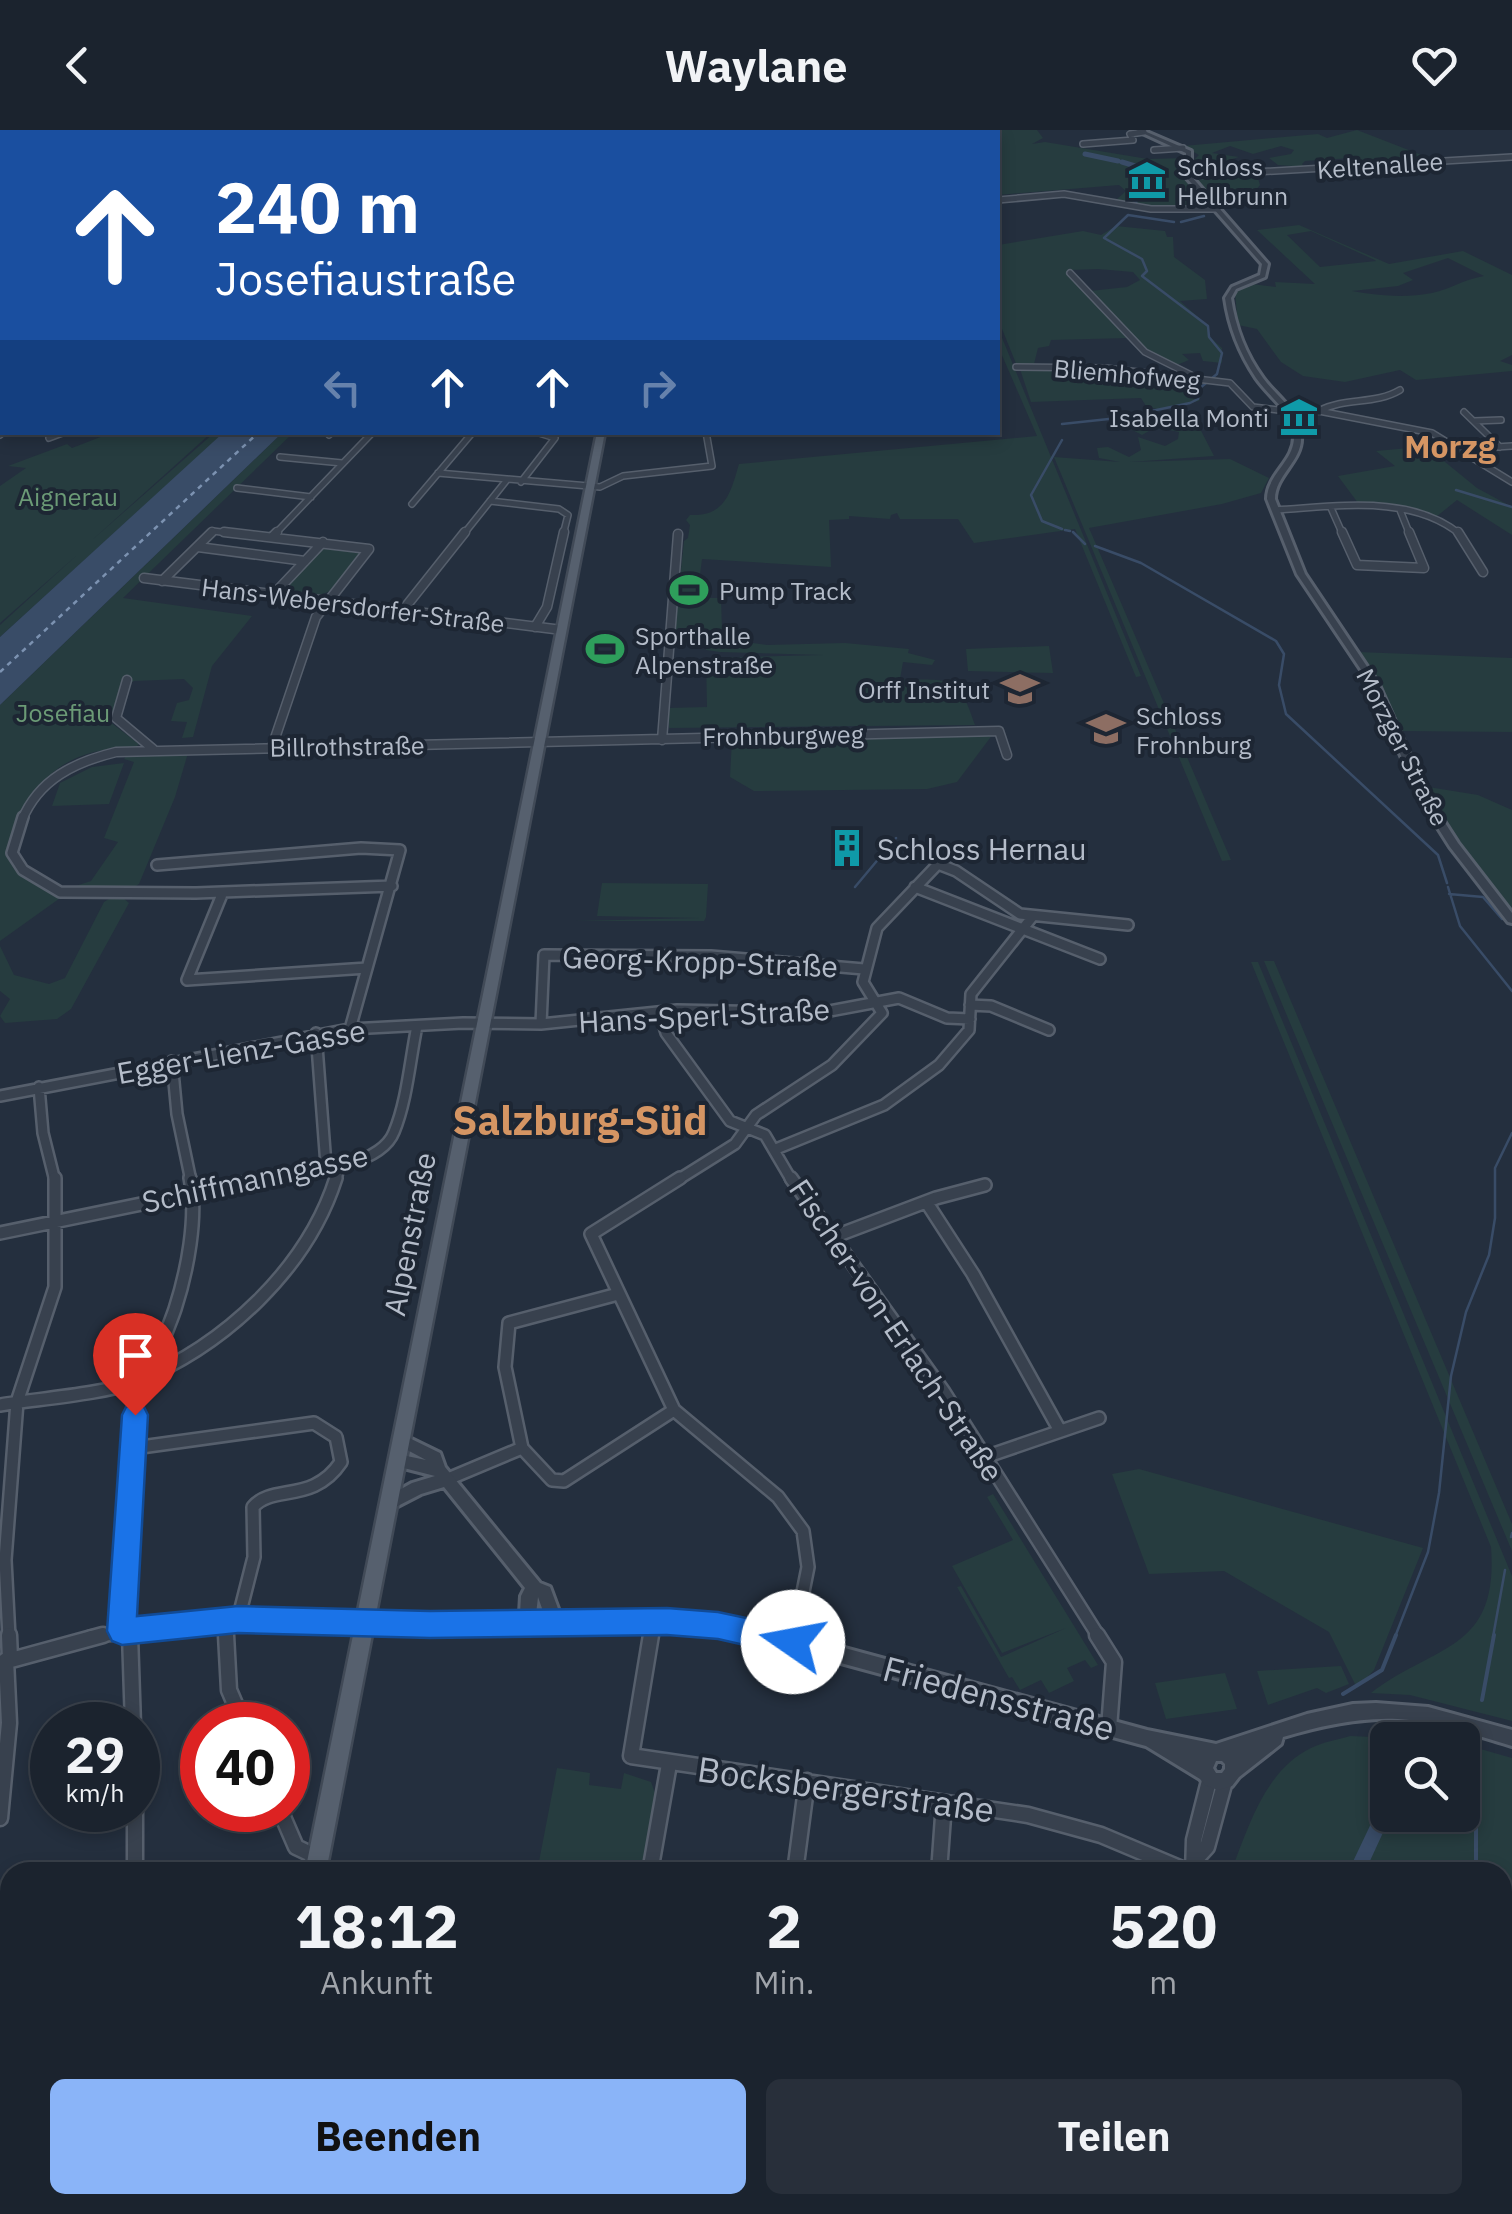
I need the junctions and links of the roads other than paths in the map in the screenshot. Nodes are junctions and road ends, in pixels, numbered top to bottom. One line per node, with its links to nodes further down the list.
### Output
1 (1141, 131): 2 (street); 3 (street)
2 (1083, 144)
3 (1184, 148): 4 (street); 6 (street)
4 (1154, 150)
5 (1512, 157): 6 (street, Keltenallee)
6 (1188, 176): 8 (street)
7 (1000, 200): 8 (street)
8 (1218, 209): 14 (street)
9 (1070, 274): 11 (street)
10 (1016, 367): 11 (street, Bliemhofweg)
11 (1207, 380): 14 (street, Bliemhofweg)
12 (1400, 390): 13 (street)
13 (1319, 411): 14 (street); 27 (street)
14 (1288, 412): 42 (street)
15 (1464, 412): 17 (street)
16 (1501, 420): 17 (street)
17 (1474, 421): 25 (street)
18 (57, 435): 24 (street)
19 (370, 435): 29 (street)
20 (470, 435): 32 (street)
21 (546, 435): 34 (street)
22 (599, 435): 37 (main road, Alpenstraße)
23 (707, 435): 37 (street)
24 (49, 438)
25 (1500, 446): 26 (street); 27 (street)
26 (1512, 446)
27 (1464, 448): 30 (street)
28 (280, 457): 29 (street)
29 (342, 463): 38 (street)
30 (1494, 468): 31 (street); 35 (street)
31 (1512, 468)
32 (438, 474): 33 (street); 40 (street)
33 (506, 481): 34 (street); 39 (street)
34 (520, 482): 37 (street)
35 (1512, 482)
36 (237, 488): 38 (street)
37 (590, 488): 56 (main road, Alpenstraße)
38 (311, 497): 45 (street)
39 (490, 501): 54 (street); 55 (street)
40 (412, 504)
41 (1331, 508): 42 (street); 43 (street); 43 (street)
42 (1275, 510): 68 (street, Morzger Straße)
43 (1400, 510): 49 (street)
44 (678, 534): 58 (street)
45 (273, 536): 46 (street); 47 (street)
46 (323, 542): 48 (street); 53 (street)
47 (198, 548): 48 (street); 51 (street)
48 (305, 561): 52 (street)
49 (1482, 572)
50 (144, 578): 51 (street, Hans-Webersdorfer-Straße)
51 (162, 581): 52 (street, Hans-Webersdorfer-Straße)
52 (273, 595): 53 (street, Hans-Webersdorfer-Straße)
53 (329, 600): 54 (street, Hans-Webersdorfer-Straße); 60 (street)
54 (403, 610): 55 (street, Hans-Webersdorfer-Straße)
55 (534, 627): 56 (street, Hans-Webersdorfer-Straße)
56 (562, 630): 59 (main road, Alpenstraße)
57 (128, 680): 61 (street)
58 (662, 740): 59 (street, Frohnburgweg); 62 (street, Frohnburgweg)
59 (539, 742): 60 (street, Billrothstraße); 78 (main road, Alpenstraße)
60 (272, 746): 61 (street, Billrothstraße)
61 (154, 750): 66 (street, Billrothstraße)
62 (1007, 755)
63 (157, 865): 64 (street)
64 (392, 886): 66 (street, Billrothstraße); 72 (street)
65 (915, 887): 67 (street); 70 (street); 73 (street)
66 (223, 892): 72 (street)
67 (1033, 916): 69 (street); 70 (street)
68 (1512, 920)
69 (1128, 925)
70 (1022, 930): 71 (street); 75 (street)
71 (1100, 959)
72 (367, 968): 81 (street)
73 (864, 969): 74 (street); 79 (street, Georg-Kropp-Straße)
74 (875, 1001): 76 (street, Hans-Sperl-Straße); 77 (street); 87 (street)
75 (970, 1005): 77 (street); 82 (street)
76 (660, 1014): 79 (street, Hans-Sperl-Straße); 87 (street, Fischer-von-Erlach-Straße)
77 (970, 1018): 88 (street)
78 (484, 1023): 79 (street, Hans-Sperl-Straße); 80 (street, Egger-Lienz-Gasse); 105 (main road, Alpenstraße)
79 (542, 1024)
80 (418, 1026): 81 (street, Egger-Lienz-Gasse); 90 (street, Schiffmanngasse)
81 (350, 1029): 83 (street, Egger-Lienz-Gasse)
82 (1050, 1030)
83 (316, 1033): 84 (street, Egger-Lienz-Gasse); 89 (street)
84 (172, 1060): 85 (street, Egger-Lienz-Gasse); 92 (street)
85 (40, 1087): 86 (street, Egger-Lienz-Gasse); 94 (street)
86 (0, 1096)
87 (750, 1126): 88 (street, Fischer-von-Erlach-Straße); 97 (street)
88 (776, 1149): 96 (street, Fischer-von-Erlach-Straße)
89 (326, 1165): 90 (street, Schiffmanngasse); 92 (street, Schiffmanngasse)
90 (340, 1166): 98 (street)
91 (985, 1185): 93 (street)
92 (193, 1190): 94 (street, Schiffmanngasse); 98 (street)
93 (927, 1203): 96 (street); 104 (street)
94 (57, 1221): 95 (street, Schiffmanngasse); 100 (street)
95 (0, 1234)
96 (833, 1237): 108 (street, Fischer-von-Erlach-Straße)
97 (618, 1294): 102 (street); 107 (street)
98 (158, 1369): 99 (street)
99 (136, 1382): 100 (street); 106 (street)
100 (17, 1402): 101 (street); 120 (street)
101 (0, 1405)
102 (674, 1410): 107 (street); 119 (street)
103 (1099, 1418): 104 (street)
104 (1059, 1429): 108 (street)
105 (401, 1440): 109 (main road, Alpenstraße); 110 (street)
106 (134, 1448): 113 (street); 118 (street)
107 (522, 1448): 110 (street)
108 (985, 1457): 123 (street, Fischer-von-Erlach-Straße)
109 (397, 1460): 110 (street); 111 (main road, Alpenstraße)
110 (443, 1475): 111 (street); 112 (street)
111 (388, 1504): 115 (main road, Alpenstraße)
112 (534, 1588): 114 (street); 116 (street)
113 (231, 1620): 115 (street); 118 (street); 122 (street)
114 (554, 1621): 116 (street, Friedensstraße); 117 (street, Friedensstraße)
115 (365, 1622): 116 (street, Friedensstraße); 137 (main road, Alpenstraße)
116 (528, 1622)
117 (653, 1622): 119 (street, Friedensstraße); 128 (street, Bocksbergerstraße)
118 (126, 1630): 120 (street); 121 (street)
119 (793, 1642): 123 (street, Friedensstraße)
120 (5, 1661): 132 (street)
121 (131, 1702)
122 (234, 1702)
123 (1109, 1728): 125 (street, Friedensstraße)
124 (1280, 1733): 126 (street); 127 (street); 129 (street)
125 (1147, 1738): 127 (street, Friedensstraße); 129 (street, Friedensstraße)
126 (1512, 1738)
127 (1216, 1752): 129 (street); 129 (street)
128 (668, 1764): 130 (street, Bocksbergerstraße); 138 (street)
129 (1219, 1776): 142 (street)
130 (807, 1780): 131 (street, Bocksbergerstraße); 139 (street)
131 (944, 1803): 140 (street); 141 (street, Bocksbergerstraße)
132 (0, 1818)
133 (135, 1832): 135 (street)
134 (290, 1832): 136 (street)
135 (135, 1862)
136 (314, 1862)
137 (318, 1862)
138 (652, 1862)
139 (796, 1862)
140 (940, 1862)
141 (1176, 1862)
142 (1197, 1862)

